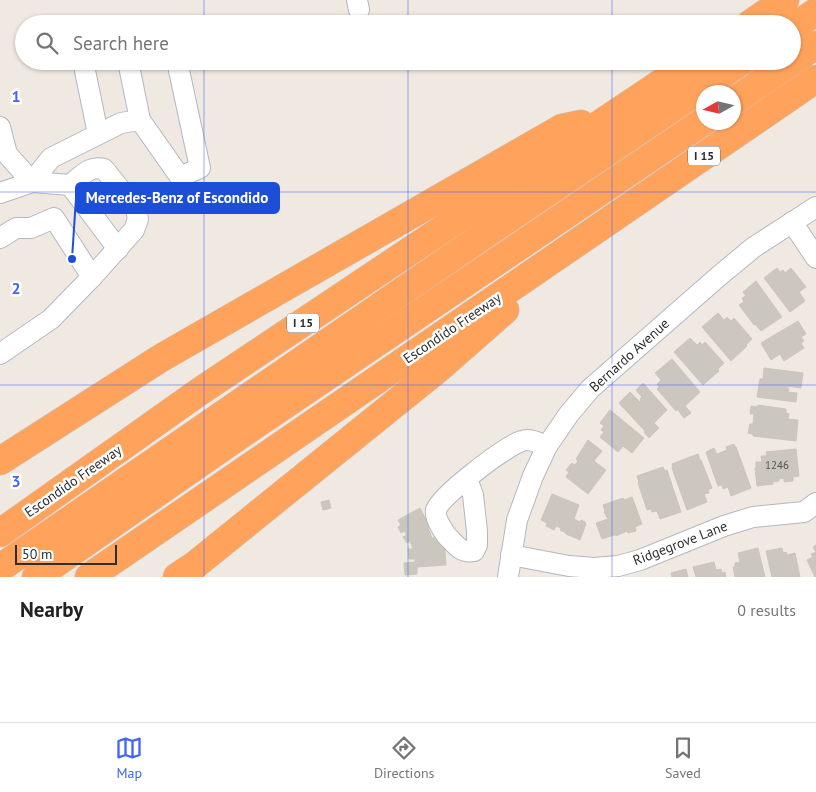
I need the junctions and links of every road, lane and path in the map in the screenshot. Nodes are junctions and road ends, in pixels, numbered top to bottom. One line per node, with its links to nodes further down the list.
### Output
1 (785, 0): 3 (highway)
2 (816, 12): 4 (highway)
3 (763, 15)
4 (801, 22)
5 (816, 45): 6 (highway)
6 (801, 55)
7 (84, 70): 19 (street)
8 (130, 70): 16 (street)
9 (179, 70): 16 (street)
10 (681, 70): 15 (highway, Escondido Freeway / I 15)
11 (729, 70): 37 (highway)
12 (779, 70): 14 (highway)
13 (816, 79): 25 (highway, Escondido Freeway / I 15)
14 (741, 96)
15 (610, 118): 32 (highway); 35 (highway, Escondido Freeway / I 15)
16 (140, 120): 19 (street)
17 (696, 126): 38 (highway)
18 (0, 127): 20 (street)
19 (98, 134): 20 (street)
20 (32, 182): 21 (street); 22 (street)
21 (70, 185): 27 (street); 27 (street)
22 (0, 193)
23 (816, 207): 24 (street, Bernardo Avenue)
24 (792, 222): 28 (street); 31 (street, Bernardo Avenue)
25 (592, 232): 39 (highway, Escondido Freeway / I 15); 40 (highway)
26 (0, 238): 29 (street)
27 (118, 248): 29 (street)
28 (816, 258)
29 (92, 277): 30 (street)
30 (0, 354)
31 (548, 446): 33 (street); 36 (street, Bernardo Avenue)
32 (0, 461)
33 (467, 479)
34 (816, 503): 36 (street, Ridgegrove Lane)
35 (0, 533)
36 (511, 555): 41 (street, Bernardo Avenue)
37 (0, 568)
38 (36, 577)
39 (89, 577)
40 (177, 577)
41 (508, 577)

